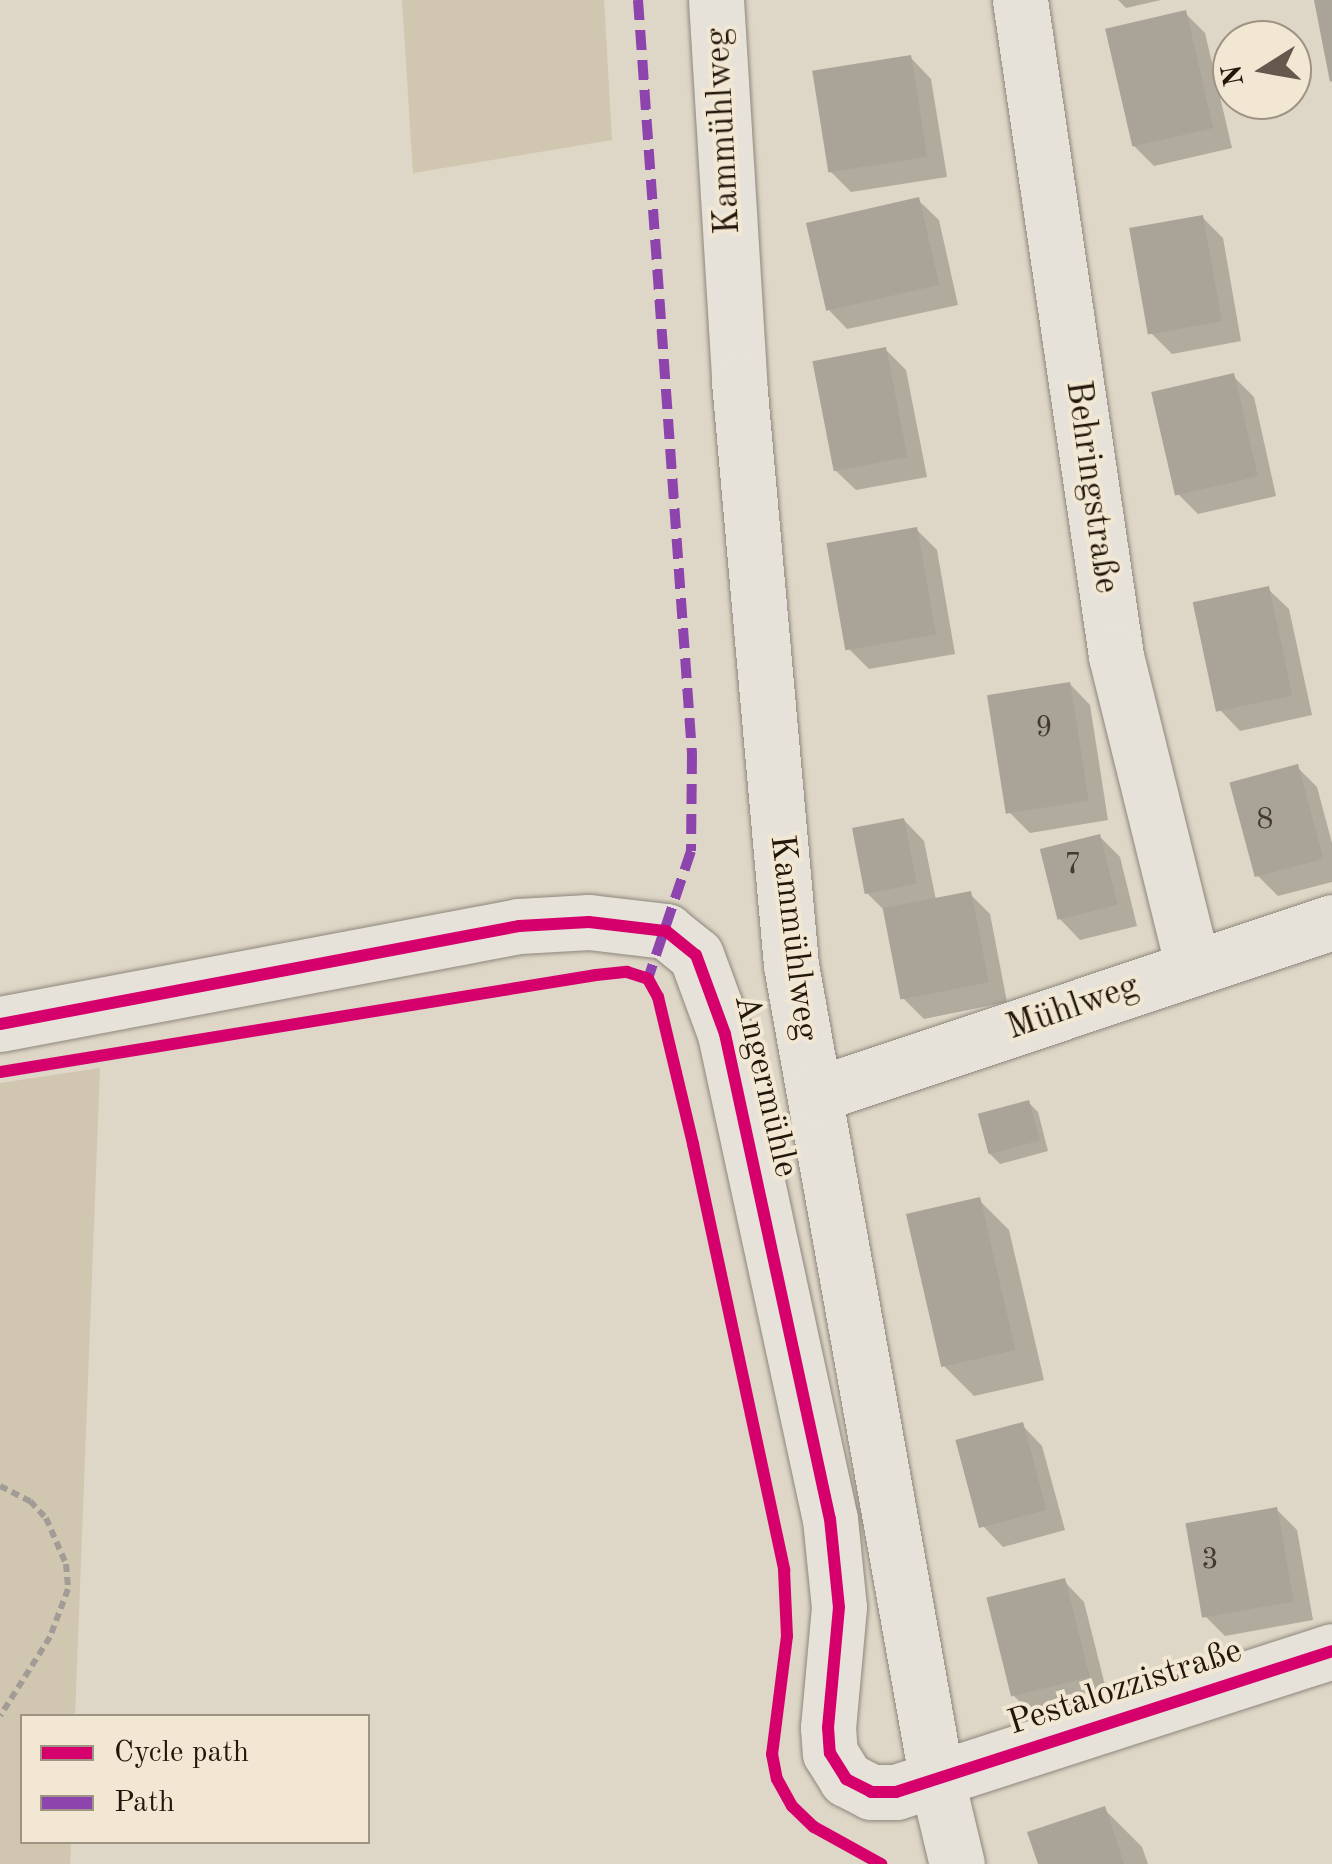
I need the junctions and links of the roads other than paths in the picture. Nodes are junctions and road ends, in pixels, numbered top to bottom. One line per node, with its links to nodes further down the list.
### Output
1 (716, 0): 6 (street, Kammühlweg)
2 (1020, 0): 4 (street, Behringstraße)
3 (1332, 922): 4 (street, Mühlweg)
4 (1193, 967): 6 (street, Mühlweg)
5 (0, 1024): 8 (street, Angermühle)
6 (816, 1095): 8 (street, Kammühlweg)
7 (1332, 1652): 8 (street, Pestalozzistraße)
8 (937, 1781): 9 (street, Kammühlweg)
9 (956, 1864)

